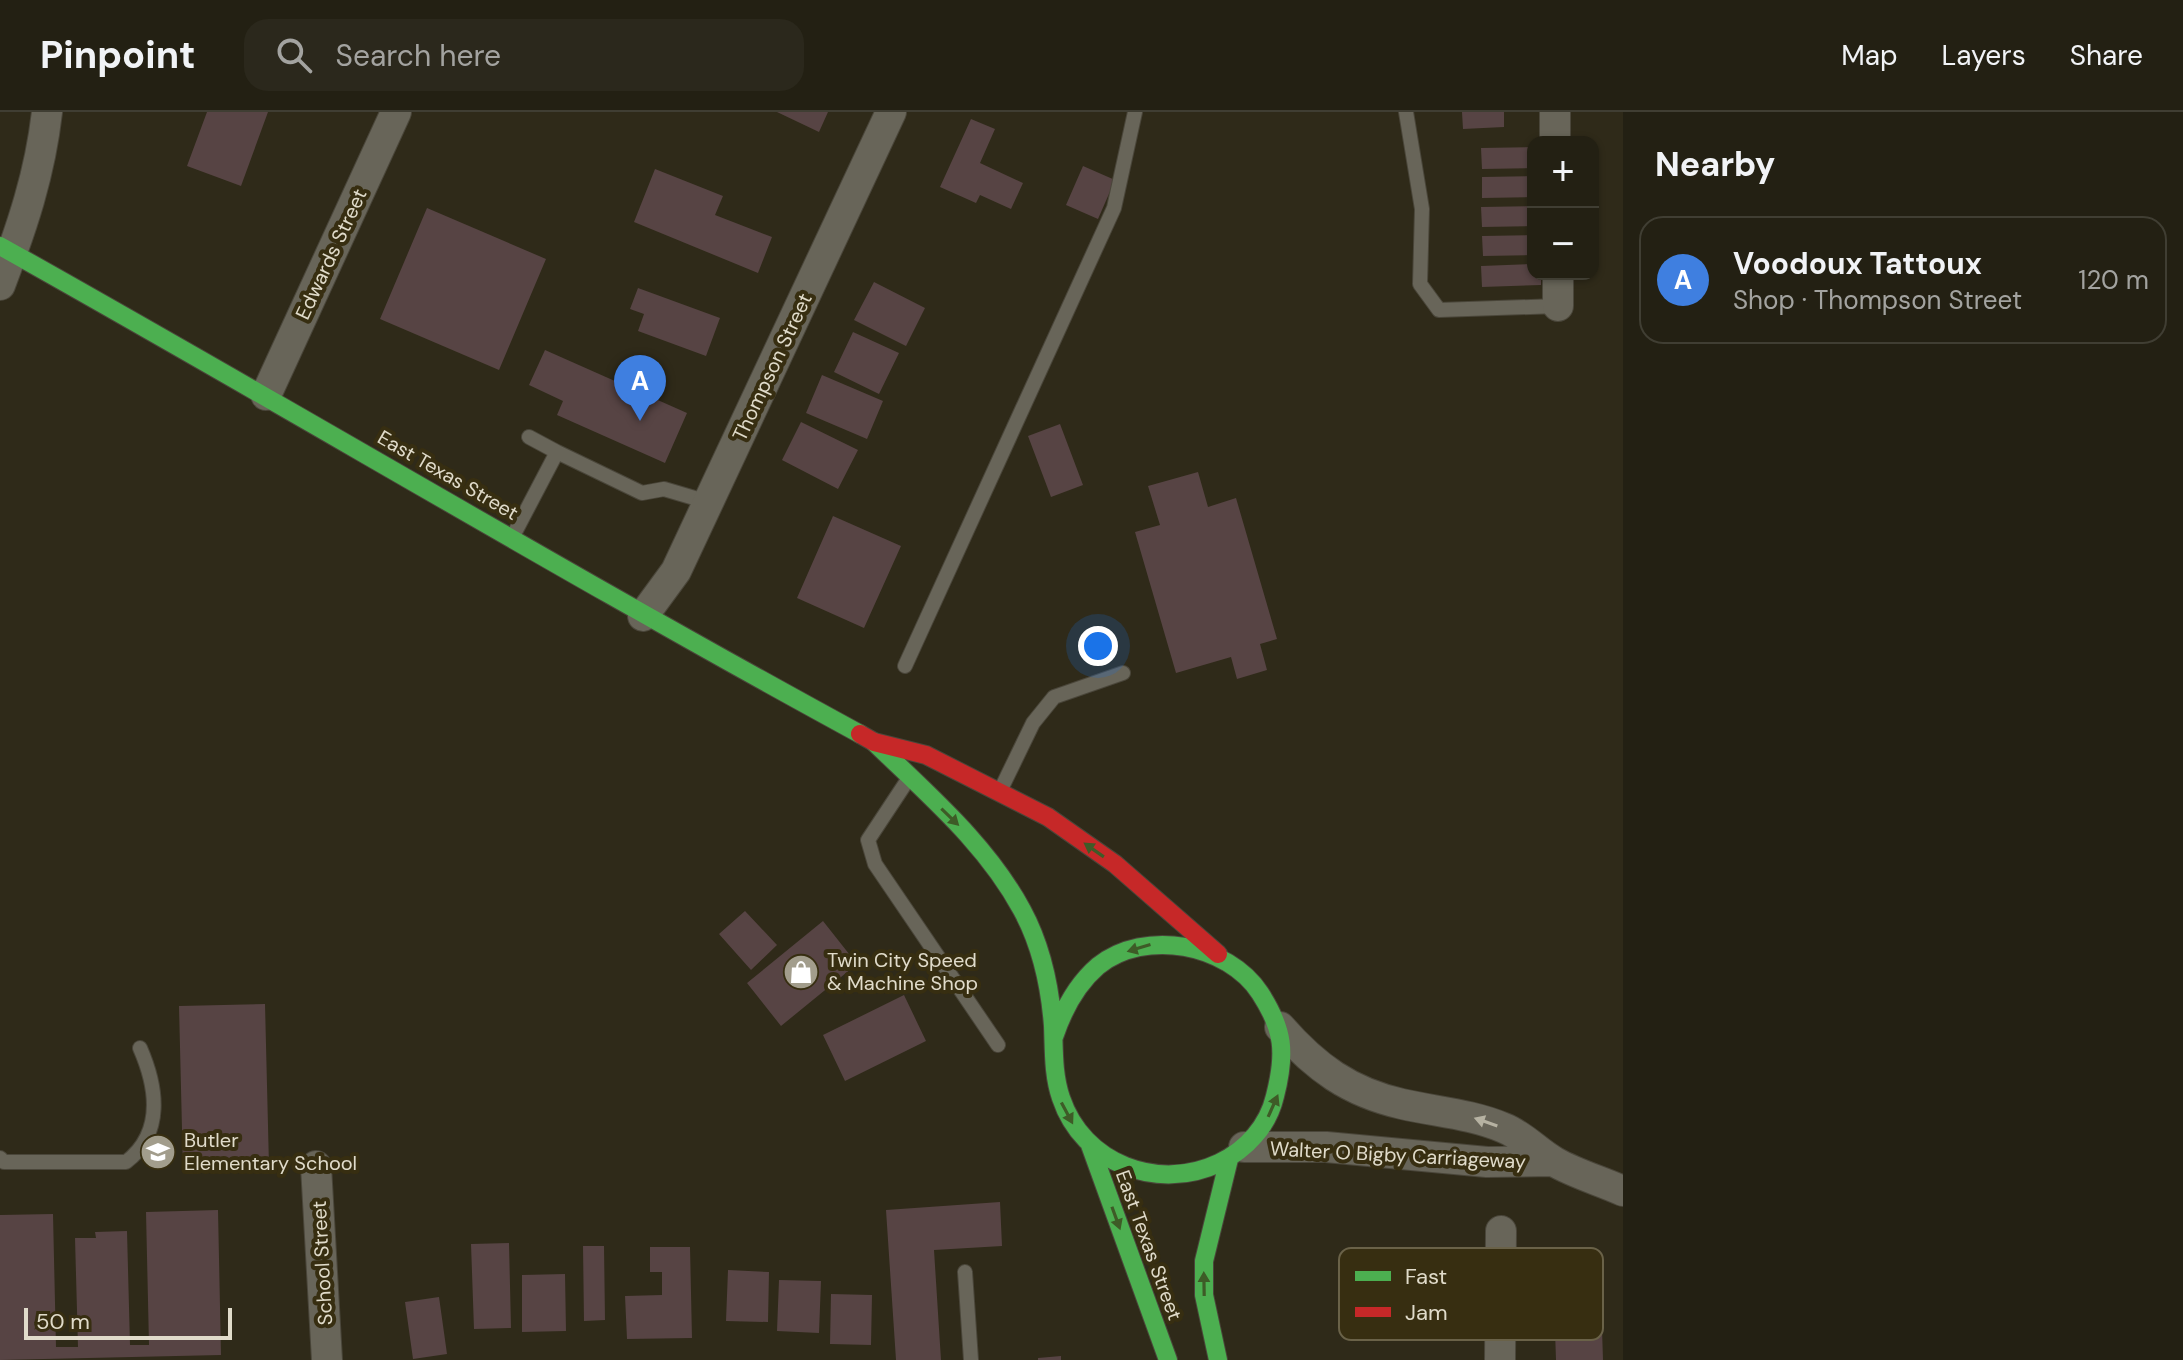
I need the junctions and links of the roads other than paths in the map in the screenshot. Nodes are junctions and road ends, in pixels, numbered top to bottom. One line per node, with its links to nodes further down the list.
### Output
1 (47, 112): 8 (street)
2 (396, 112): 12 (street, Edwards Street)
3 (891, 112): 15 (street, Thompson Street)
4 (1135, 112): 18 (lane)
5 (1406, 112): 11 (lane)
6 (1555, 112): 7 (street)
7 (1555, 136)
8 (6, 250): 10 (street); 12 (main road, East Texas Street)
9 (1558, 280): 11 (street)
10 (0, 285)
11 (1558, 306)
12 (266, 395): 16 (main road, East Texas Street)
13 (529, 437): 14 (lane)
14 (557, 452): 15 (lane); 16 (lane)
15 (708, 502): 17 (street, Thompson Street)
16 (512, 538): 17 (main road, East Texas Street)
17 (643, 616): 20 (main road, East Texas Street)
18 (905, 666)
19 (1123, 673): 22 (lane)
20 (874, 742): 21 (main road, East Texas Street); 22 (main road, East Texas Street)
21 (909, 777): 25 (main road, East Texas Street, one-way to 25); 26 (lane)
22 (1000, 791): 23 (main road, East Texas Street, one-way to 22)
23 (1218, 954): 24 (main road, East Texas Street); 25 (main road, East Texas Street, one-way to 25)
24 (1279, 1025): 29 (main road, East Texas Street, one-way to 24); 31 (street, Walter O Bigby Carriageway, one-way to 24)
25 (1054, 1037): 28 (main road, East Texas Street, one-way to 28)
26 (998, 1045)
27 (140, 1048): 30 (lane)
28 (1090, 1145): 29 (main road, East Texas Street); 40 (main road, East Texas Street, one-way to 40)
29 (1237, 1153): 31 (street, Walter O Bigby Carriageway); 41 (main road, East Texas Street, one-way to 29)
30 (0, 1158)
31 (1552, 1161): 33 (street, Walter O Bigby Carriageway)
32 (316, 1166): 38 (street, School Street)
33 (1623, 1191)
34 (1501, 1231): 35 (street)
35 (1501, 1248)
36 (965, 1272): 39 (lane)
37 (1500, 1340): 42 (street)
38 (327, 1360)
39 (971, 1360)
40 (1168, 1360)
41 (1218, 1360)
42 (1500, 1360)

